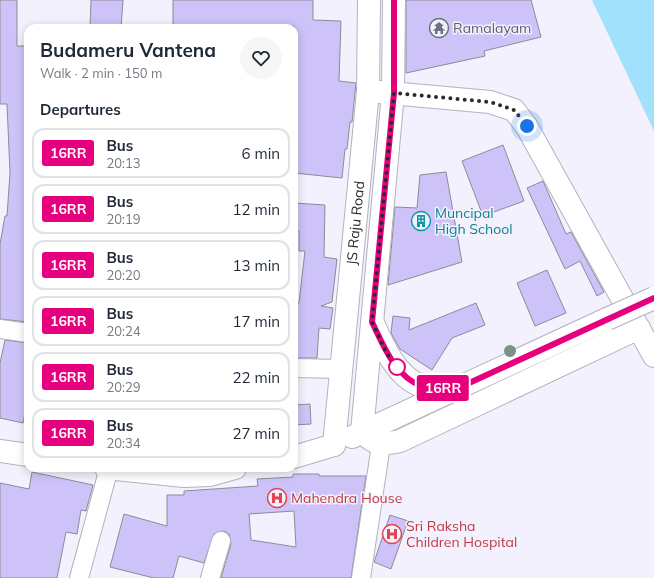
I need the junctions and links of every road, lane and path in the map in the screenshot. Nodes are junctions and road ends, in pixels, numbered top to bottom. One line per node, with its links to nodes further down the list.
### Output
1 (369, 0): 3 (main road, JS Raju Road)
2 (394, 0): 4 (main road, JS Raju Road)
3 (368, 91): 4 (main road); 12 (main road, JS Raju Road)
4 (394, 93): 6 (main road, JS Raju Road); 7 (main road)
5 (654, 298): 13 (main road, bridge)
6 (372, 322): 13 (main road); 14 (main road, JS Raju Road)
7 (639, 328): 10 (main road); 16 (main road)
8 (0, 329): 9 (street)
9 (24, 332)
10 (654, 356)
11 (298, 368): 12 (street)
12 (342, 369): 15 (main road, JS Raju Road)
13 (456, 389): 14 (main road)
14 (362, 432): 15 (main road); 16 (main road)
15 (334, 445): 19 (main road)
16 (381, 445): 26 (street)
17 (0, 451): 18 (main road)
18 (24, 454)
19 (298, 456)
20 (107, 472): 24 (street)
21 (146, 472): 22 (main road)
22 (221, 472)
23 (221, 541): 25 (street)
24 (79, 578)
25 (210, 578)
26 (361, 578)

